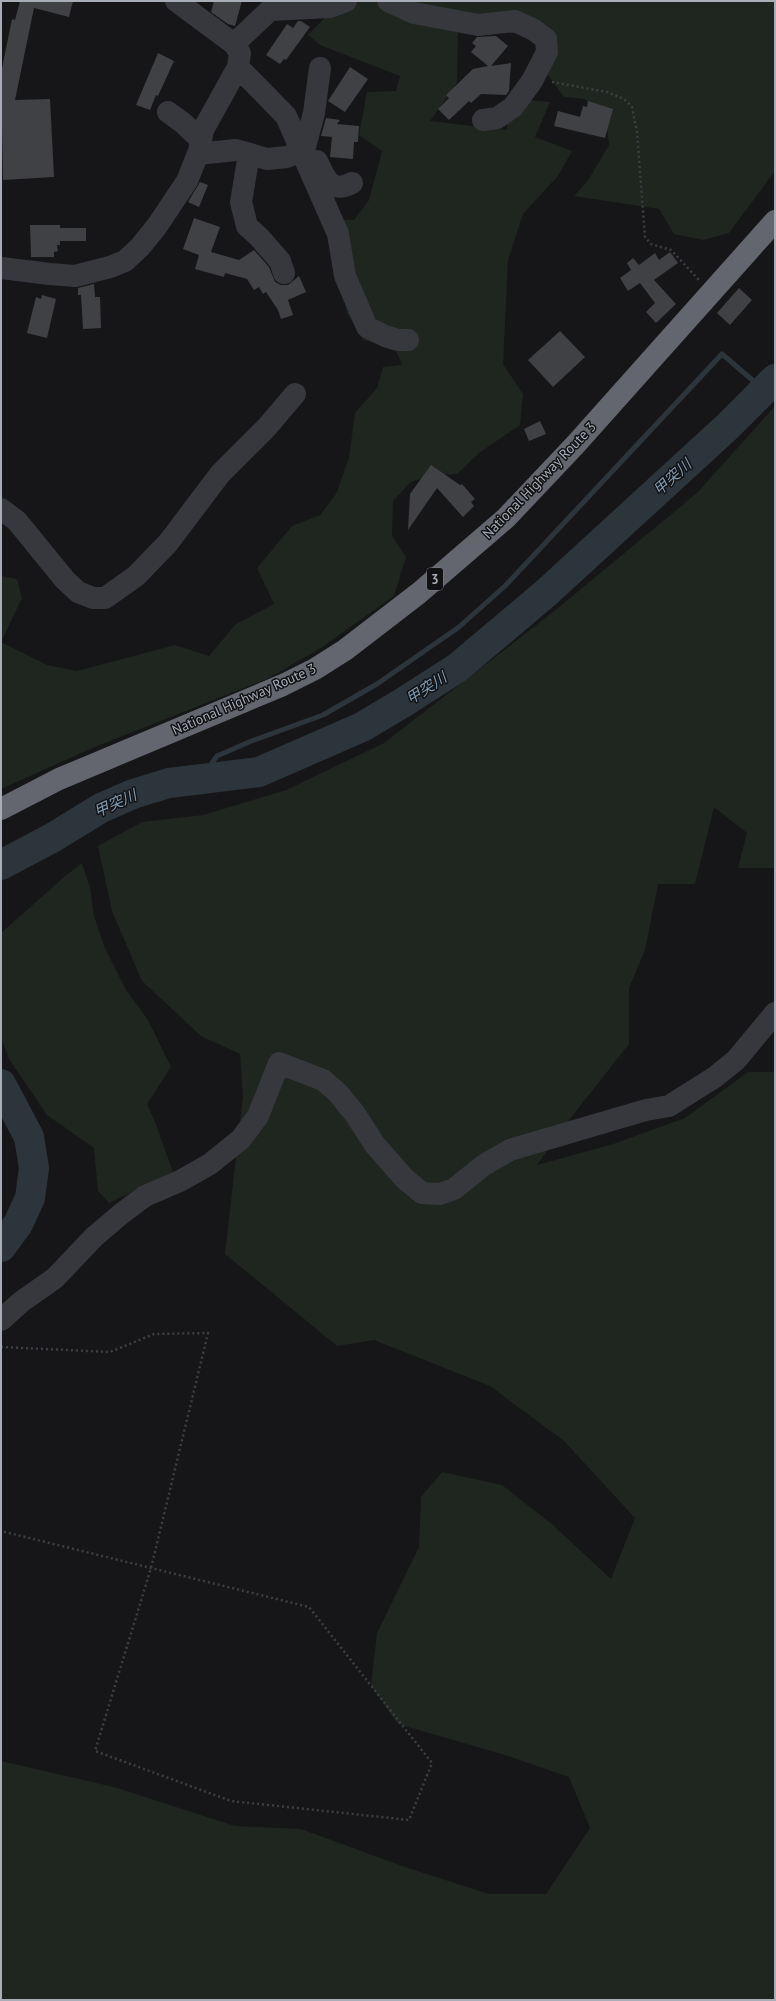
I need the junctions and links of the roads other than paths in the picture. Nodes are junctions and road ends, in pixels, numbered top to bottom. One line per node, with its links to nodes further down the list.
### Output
1 (176, 1): 4 (street)
2 (346, 1): 4 (street)
3 (388, 1): 8 (street)
4 (234, 44): 5 (street)
5 (238, 67): 9 (street); 10 (street)
6 (320, 68): 10 (street)
7 (168, 112): 9 (street)
8 (483, 120)
9 (200, 147): 11 (street); 14 (street)
10 (303, 149): 11 (street); 12 (street); 16 (street)
11 (249, 154): 15 (street)
12 (352, 182)
13 (775, 221): 19 (highway, National Highway Route 3 / 3)
14 (1, 268)
15 (284, 273)
16 (408, 340)
17 (295, 394): 18 (street)
18 (1, 509)
19 (1, 809)
20 (775, 1013): 21 (street)
21 (1, 1320)

